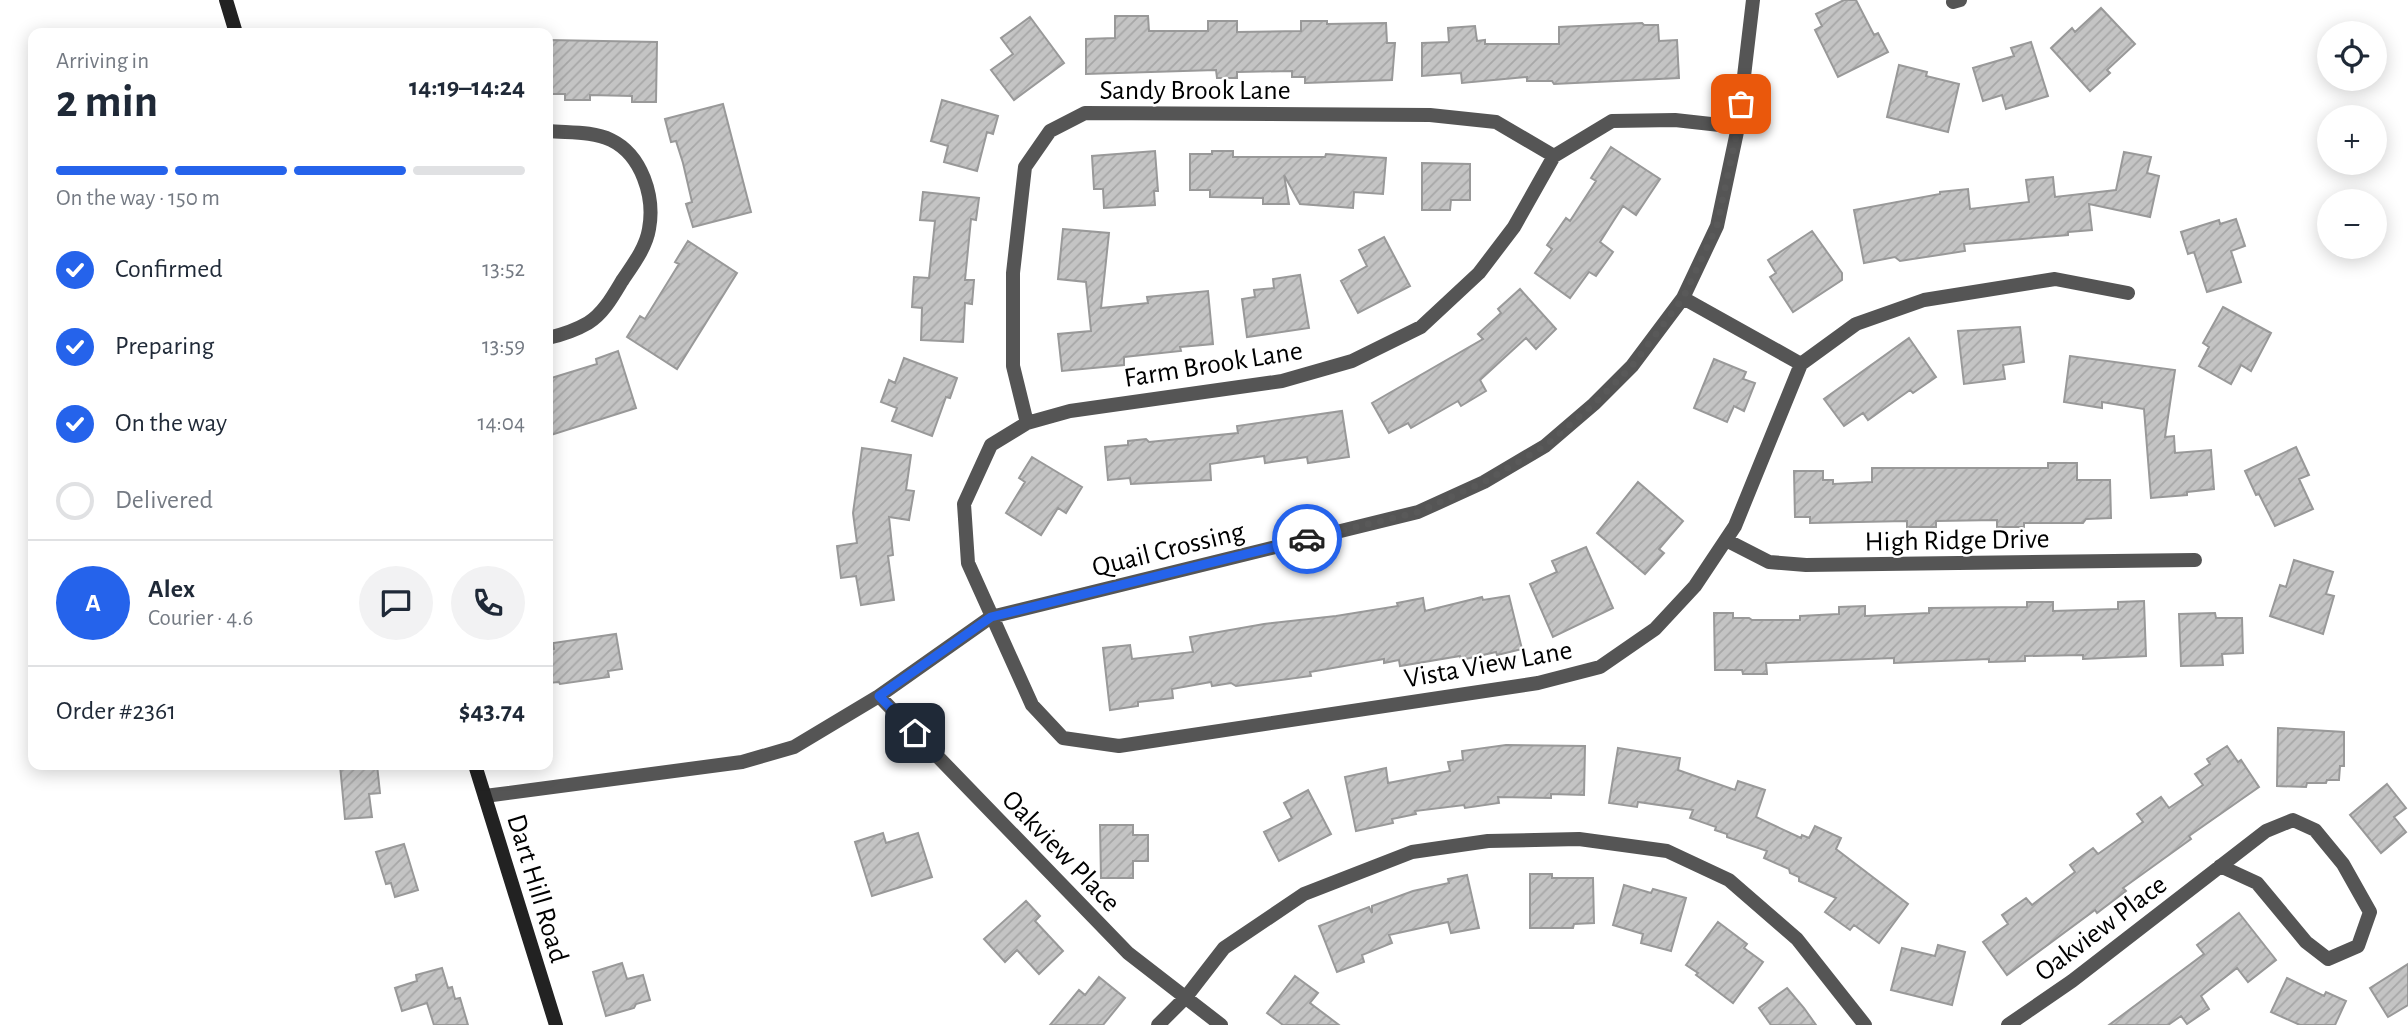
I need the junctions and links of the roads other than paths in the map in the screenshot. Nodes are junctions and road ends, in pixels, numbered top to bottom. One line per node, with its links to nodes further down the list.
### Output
1 (226, 0): 3 (main road)
2 (1753, 0): 4 (street, Quail Crossing)
3 (234, 28)
4 (1738, 127): 6 (street); 8 (street, Quail Crossing)
5 (553, 131): 9 (street)
6 (1553, 156): 11 (street, Farm Brook Lane); 11 (street, Sandy Brook Lane)
7 (2127, 293): 10 (street)
8 (1683, 298): 10 (street); 14 (street, Quail Crossing)
9 (553, 336)
10 (1801, 363): 12 (street, Vista View Lane)
11 (1027, 423): 14 (street, Farm Brook Lane)
12 (1726, 540): 13 (street, High Ridge Drive); 14 (street, Vista View Lane)
13 (2195, 560)
14 (991, 617): 15 (street, Quail Crossing)
15 (879, 696): 17 (street, Quail Crossing); 19 (street, Oakview Place)
16 (477, 770): 17 (main road, Dart Hill Road)
17 (485, 796): 20 (main road, Dart Hill Road)
18 (2220, 866): 18 (street, Oakview Place); 24 (street, Oakview Place)
19 (1186, 997): 21 (street); 22 (street, Oakview Place); 23 (street)
20 (556, 1025)
21 (1158, 1025)
22 (1221, 1025)
23 (1865, 1025)
24 (2008, 1025)

